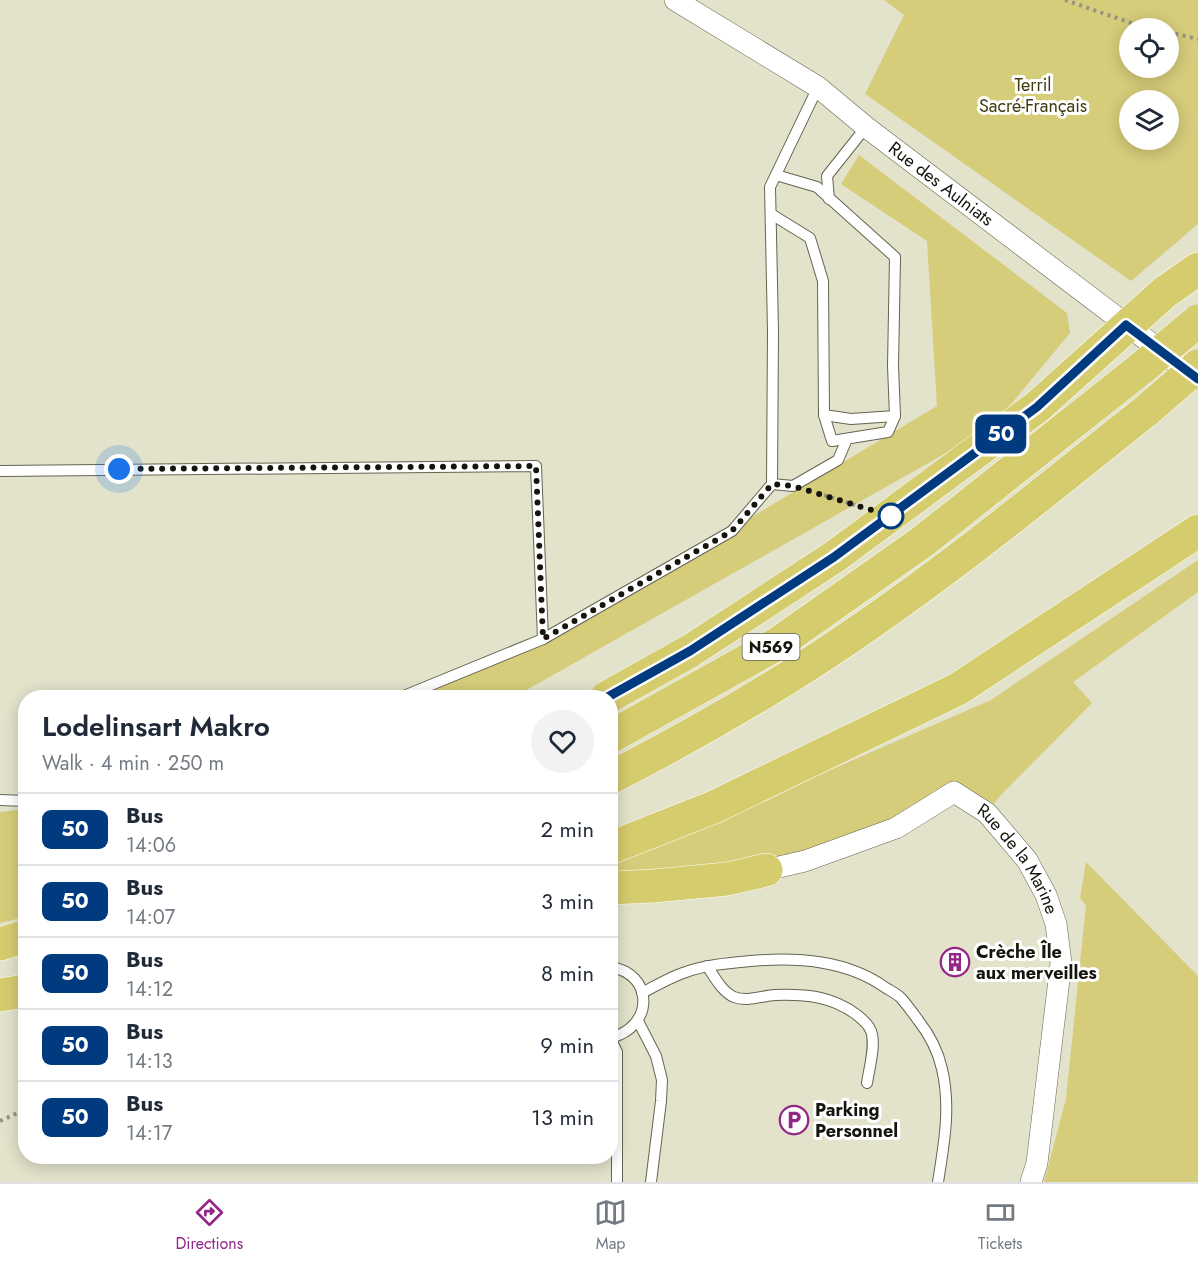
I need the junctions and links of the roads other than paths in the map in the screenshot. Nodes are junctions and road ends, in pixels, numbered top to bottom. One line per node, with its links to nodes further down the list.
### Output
1 (675, 0): 2 (street, Rue des Aulniats)
2 (818, 87): 3 (street, Rue des Aulniats); 4 (lane)
3 (866, 127): 5 (lane); 9 (street, Rue des Aulniats)
4 (776, 175): 5 (lane); 6 (lane)
5 (829, 199): 13 (lane)
6 (771, 214): 12 (lane); 16 (lane)
7 (1198, 269): 9 (highway)
8 (1198, 321): 21 (highway, N569, bridge)
9 (1126, 325): 11 (street, Rue des Aulniats); 20 (highway)
10 (1198, 366): 22 (highway, N569, bridge)
11 (1198, 379)
12 (824, 415): 13 (lane); 14 (lane)
13 (895, 416): 14 (lane)
14 (848, 438): 16 (lane)
15 (0, 471): 18 (lane)
16 (772, 484): 18 (lane)
17 (1198, 531): 25 (highway)
18 (543, 639): 19 (lane)
19 (419, 690)
20 (618, 691)
21 (618, 733)
22 (618, 774)
23 (0, 800): 24 (lane)
24 (18, 801)
25 (618, 845)
26 (766, 870): 27 (highway); 42 (street, Rue de la Marine)
27 (618, 888)
28 (18, 938): 29 (highway)
29 (0, 944)
30 (707, 966): 33 (lane); 37 (lane); 41 (lane)
31 (618, 969): 33 (lane)
32 (18, 992): 34 (highway)
33 (642, 993): 35 (lane)
34 (0, 995)
35 (638, 1021): 36 (lane); 40 (lane)
36 (618, 1036)
37 (867, 1083)
38 (617, 1164): 39 (lane)
39 (617, 1182)
40 (651, 1182)
41 (938, 1182)
42 (1031, 1182)

